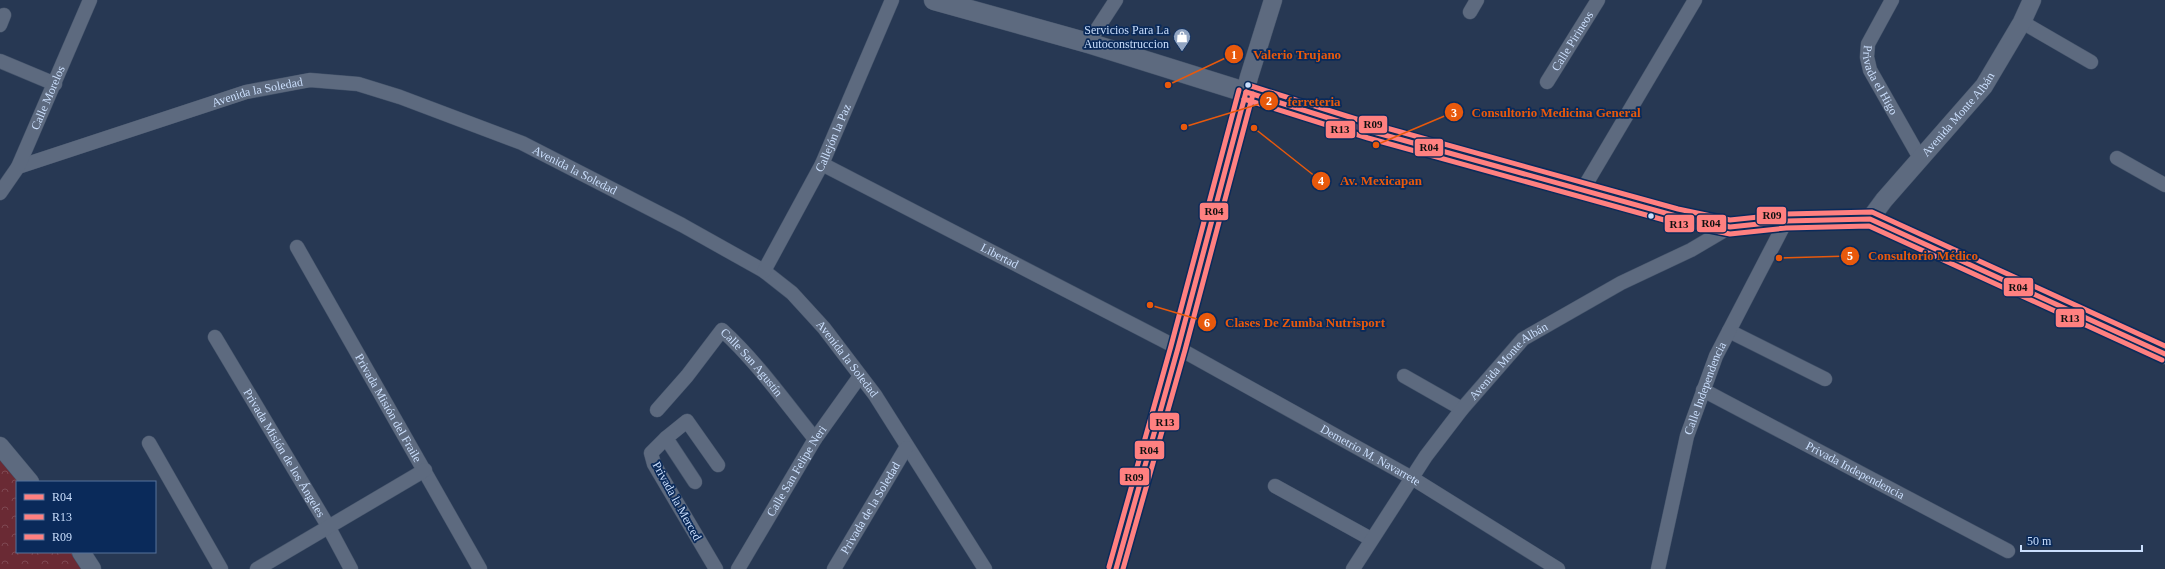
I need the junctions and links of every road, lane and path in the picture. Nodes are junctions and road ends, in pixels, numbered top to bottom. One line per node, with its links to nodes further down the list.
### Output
1 (90, 0): 18 (street, Calle Morelos)
2 (892, 0): 22 (street, Callejón la Paz)
3 (934, 0): 11 (main road)
4 (1116, 0): 14 (street)
5 (1273, 0): 19 (street)
6 (1478, 0): 12 (street)
7 (1598, 0): 17 (street, Calle Pirineos)
8 (1695, 0): 25 (street)
9 (1892, 0): 20 (street, Privada el Higo)
10 (2032, 0): 13 (street, Avenida Monte Albán)
11 (981, 6): 14 (main road)
12 (1470, 12)
13 (2022, 22): 16 (street); 20 (street, Avenida Monte Albán)
14 (1088, 43): 19 (main road)
15 (0, 61): 18 (street)
16 (2091, 62)
17 (1547, 82)
18 (55, 84): 23 (street, Calle Morelos)
19 (1246, 92): 25 (main road); 34 (street)
20 (1920, 158): 27 (street, Avenida Monte Albán)
21 (2117, 158): 24 (street)
22 (822, 164): 31 (street, Callejón la Paz); 34 (street, Libertad)
23 (18, 167): 26 (street, Calle Morelos); 31 (street, Avenida la Soledad)
24 (2165, 185)
25 (1583, 190): 29 (main road)
26 (0, 192)
27 (1870, 219): 28 (main road); 35 (main road)
28 (1786, 221): 29 (main road); 32 (street, Calle Independencia)
29 (1730, 227): 40 (street, Avenida Monte Albán)
30 (297, 247): 48 (street, Privada Misión del Fraile)
31 (764, 271): 36 (street, Avenida la Soledad)
32 (1729, 331): 38 (street); 39 (street, Calle Independencia)
33 (215, 337): 53 (street, Privada Misión de los Ángeles)
34 (1178, 348): 49 (street, Demetrio M. Navarrete); 66 (street)
35 (2165, 354)
36 (860, 376): 43 (street, Calle San Felipe Neri); 46 (street, Avenida la Soledad)
37 (1404, 376): 40 (street)
38 (1825, 379)
39 (1703, 390): 55 (street, Privada Independencia); 69 (street, Calle Independencia)
40 (1462, 409): 49 (street, Avenida Monte Albán)
41 (657, 410): 43 (street, Calle San Agustín)
42 (666, 438): 47 (street, Privada la Merced); 51 (street); 62 (street, Privada la Merced)
43 (814, 440): 63 (street, Calle San Felipe Neri)
44 (149, 443): 58 (street)
45 (0, 446): 50 (street)
46 (906, 448): 64 (street, Privada de la Soledad); 65 (street, Avenida la Soledad)
47 (718, 465)
48 (425, 470): 53 (street); 61 (street, Privada Misión del Fraile)
49 (1412, 478): 54 (street, Avenida Monte Albán); 68 (street, Demetrio M. Navarrete)
50 (29, 481)
51 (695, 482)
52 (1275, 486): 54 (street)
53 (328, 526): 59 (street); 60 (street, Privada Misión de los Ángeles)
54 (1371, 539): 67 (street, Avenida Monte Albán)
55 (2008, 551)
56 (82, 553): 57 (street)
57 (92, 569)
58 (221, 569)
59 (256, 569)
60 (351, 569)
61 (480, 569)
62 (716, 569)
63 (738, 569)
64 (834, 569)
65 (985, 569)
66 (1116, 569)
67 (1353, 569)
68 (1558, 569)
69 (1658, 569)

